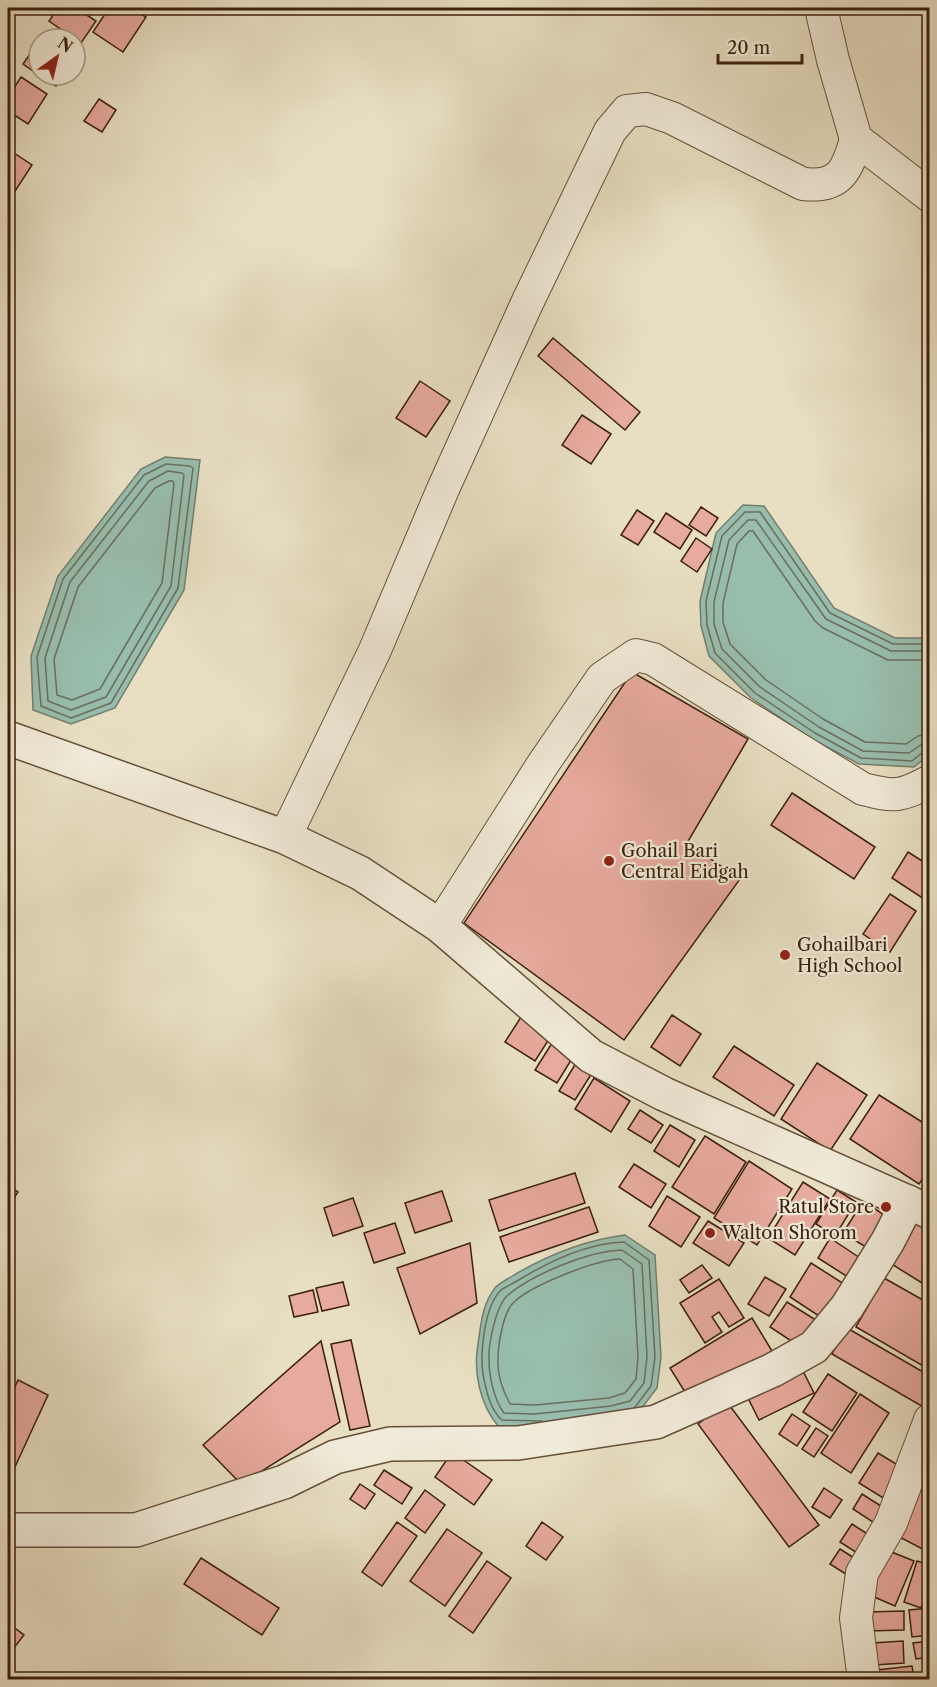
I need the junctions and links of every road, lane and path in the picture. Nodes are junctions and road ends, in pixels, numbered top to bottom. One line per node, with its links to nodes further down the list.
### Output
1 (821, 8): 2 (street)
2 (856, 139): 3 (street); 6 (street)
3 (930, 196)
4 (8, 738): 6 (street)
5 (930, 781): 7 (street)
6 (285, 837): 7 (street)
7 (440, 926): 8 (street)
8 (919, 1207): 10 (street)
9 (930, 1420): 11 (street)
10 (8, 1530)
11 (864, 1680)

